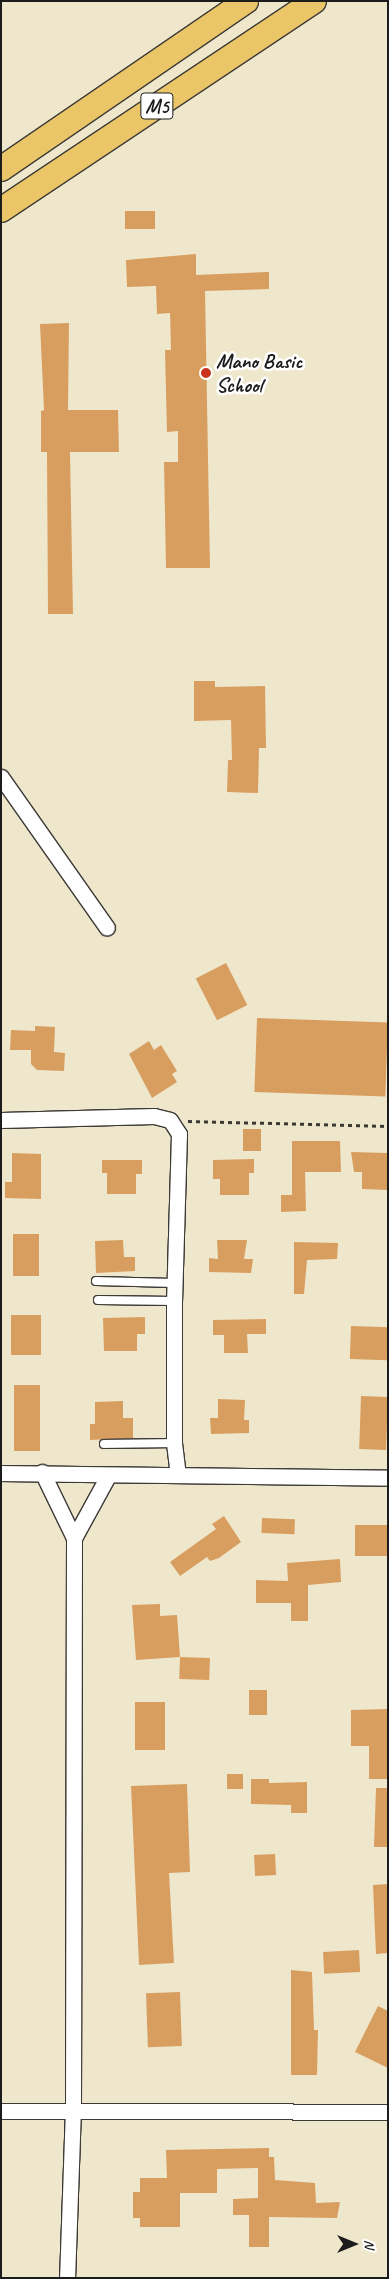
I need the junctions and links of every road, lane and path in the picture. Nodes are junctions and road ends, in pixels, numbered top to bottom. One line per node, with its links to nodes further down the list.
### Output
1 (246, 1): 3 (main road, M5)
2 (314, 1): 4 (main road, M5)
3 (1, 169)
4 (1, 210)
5 (1, 778): 6 (street)
6 (107, 928)
7 (1, 1120): 8 (street)
8 (170, 1120): 9 (path); 11 (street)
9 (388, 1126)
10 (96, 1280): 11 (lane)
11 (174, 1283): 13 (street)
12 (98, 1300): 13 (lane)
13 (174, 1301): 14 (street)
14 (174, 1443): 15 (lane); 18 (street)
15 (104, 1444)
16 (42, 1472): 17 (street); 19 (street); 21 (street)
17 (1, 1473)
18 (178, 1474): 19 (street); 20 (street)
19 (108, 1476): 21 (street)
20 (388, 1478)
21 (74, 1538): 22 (street)
22 (73, 2108): 23 (street); 24 (street); 25 (street)
23 (1, 2110)
24 (388, 2112)
25 (67, 2278)

